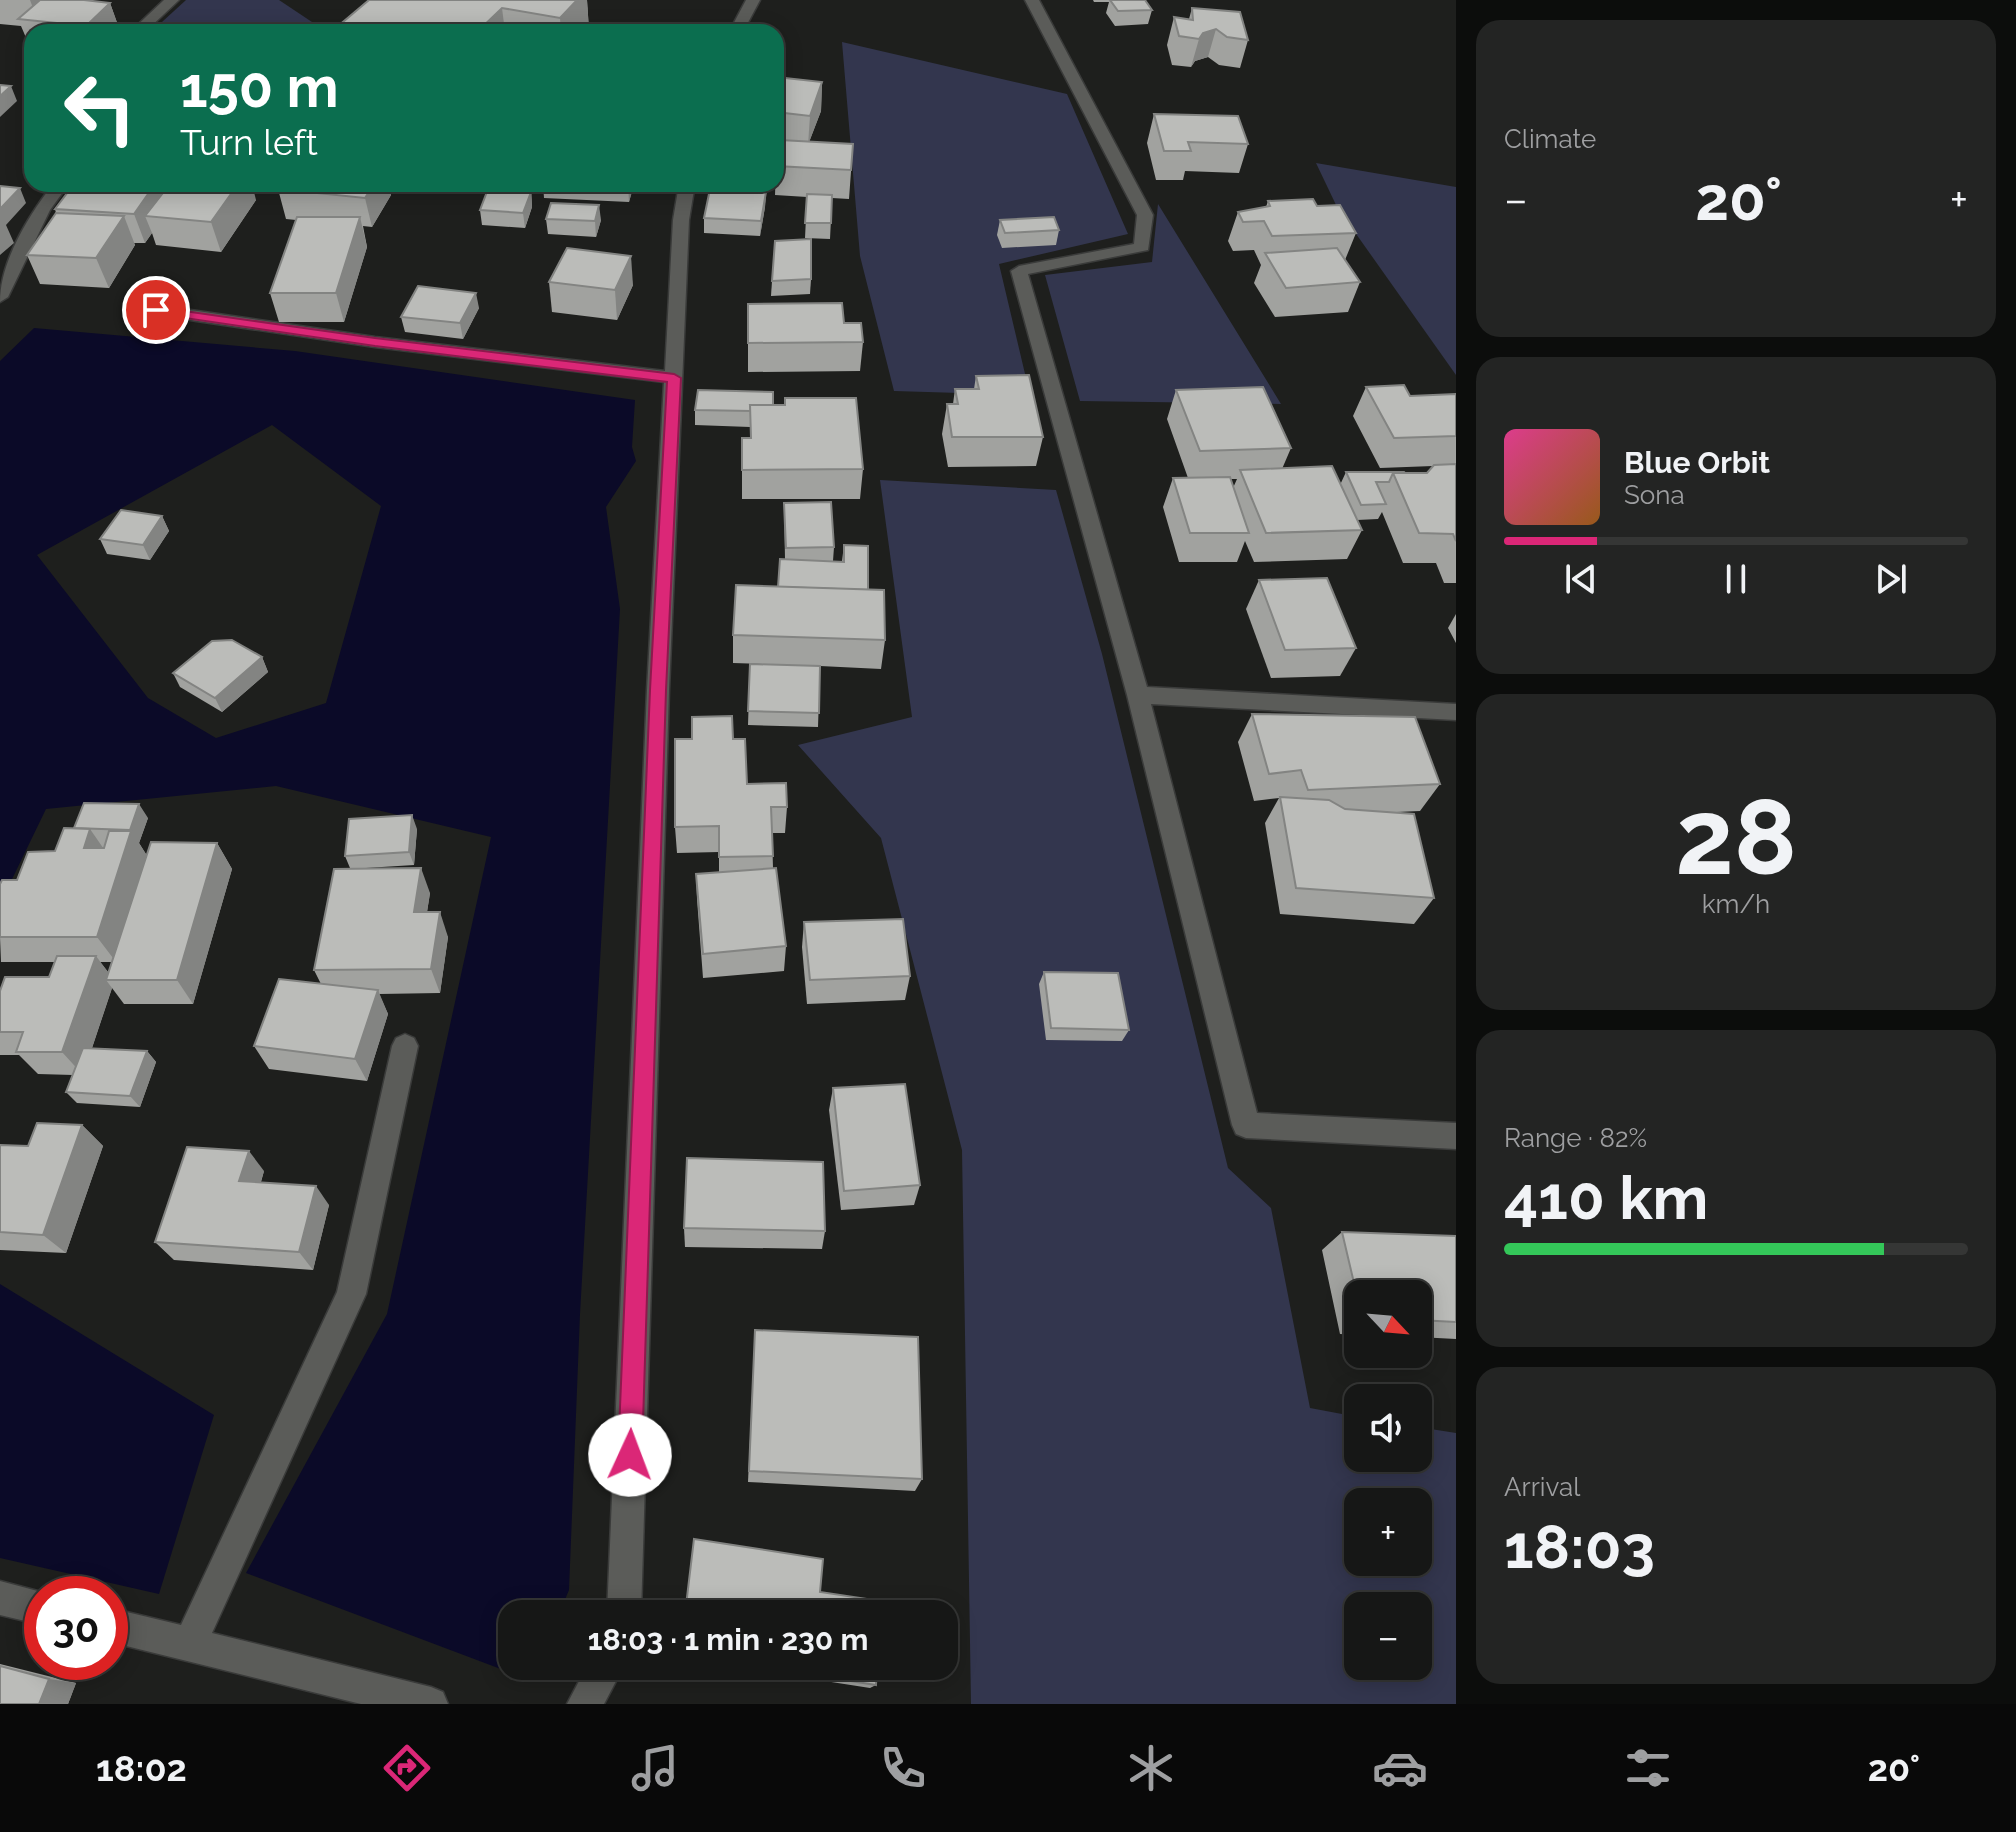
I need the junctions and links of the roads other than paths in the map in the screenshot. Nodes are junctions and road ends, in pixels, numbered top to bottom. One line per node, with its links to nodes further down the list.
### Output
1 (172, 0): 4 (street)
2 (753, 0): 5 (street)
3 (1032, 0): 11 (street)
4 (146, 24)
5 (740, 24)
6 (55, 192): 8 (street)
7 (686, 192): 10 (street)
8 (0, 297)
9 (156, 310): 10 (street)
10 (674, 378): 16 (street)
11 (1138, 695): 12 (street); 14 (street)
12 (1456, 712)
13 (405, 1046): 19 (street)
14 (1456, 1136)
15 (0, 1598): 17 (street)
16 (625, 1600)
17 (24, 1604)
18 (128, 1630): 19 (street)
19 (189, 1645): 21 (street)
20 (599, 1680): 22 (street)
21 (431, 1704)
22 (584, 1704)

